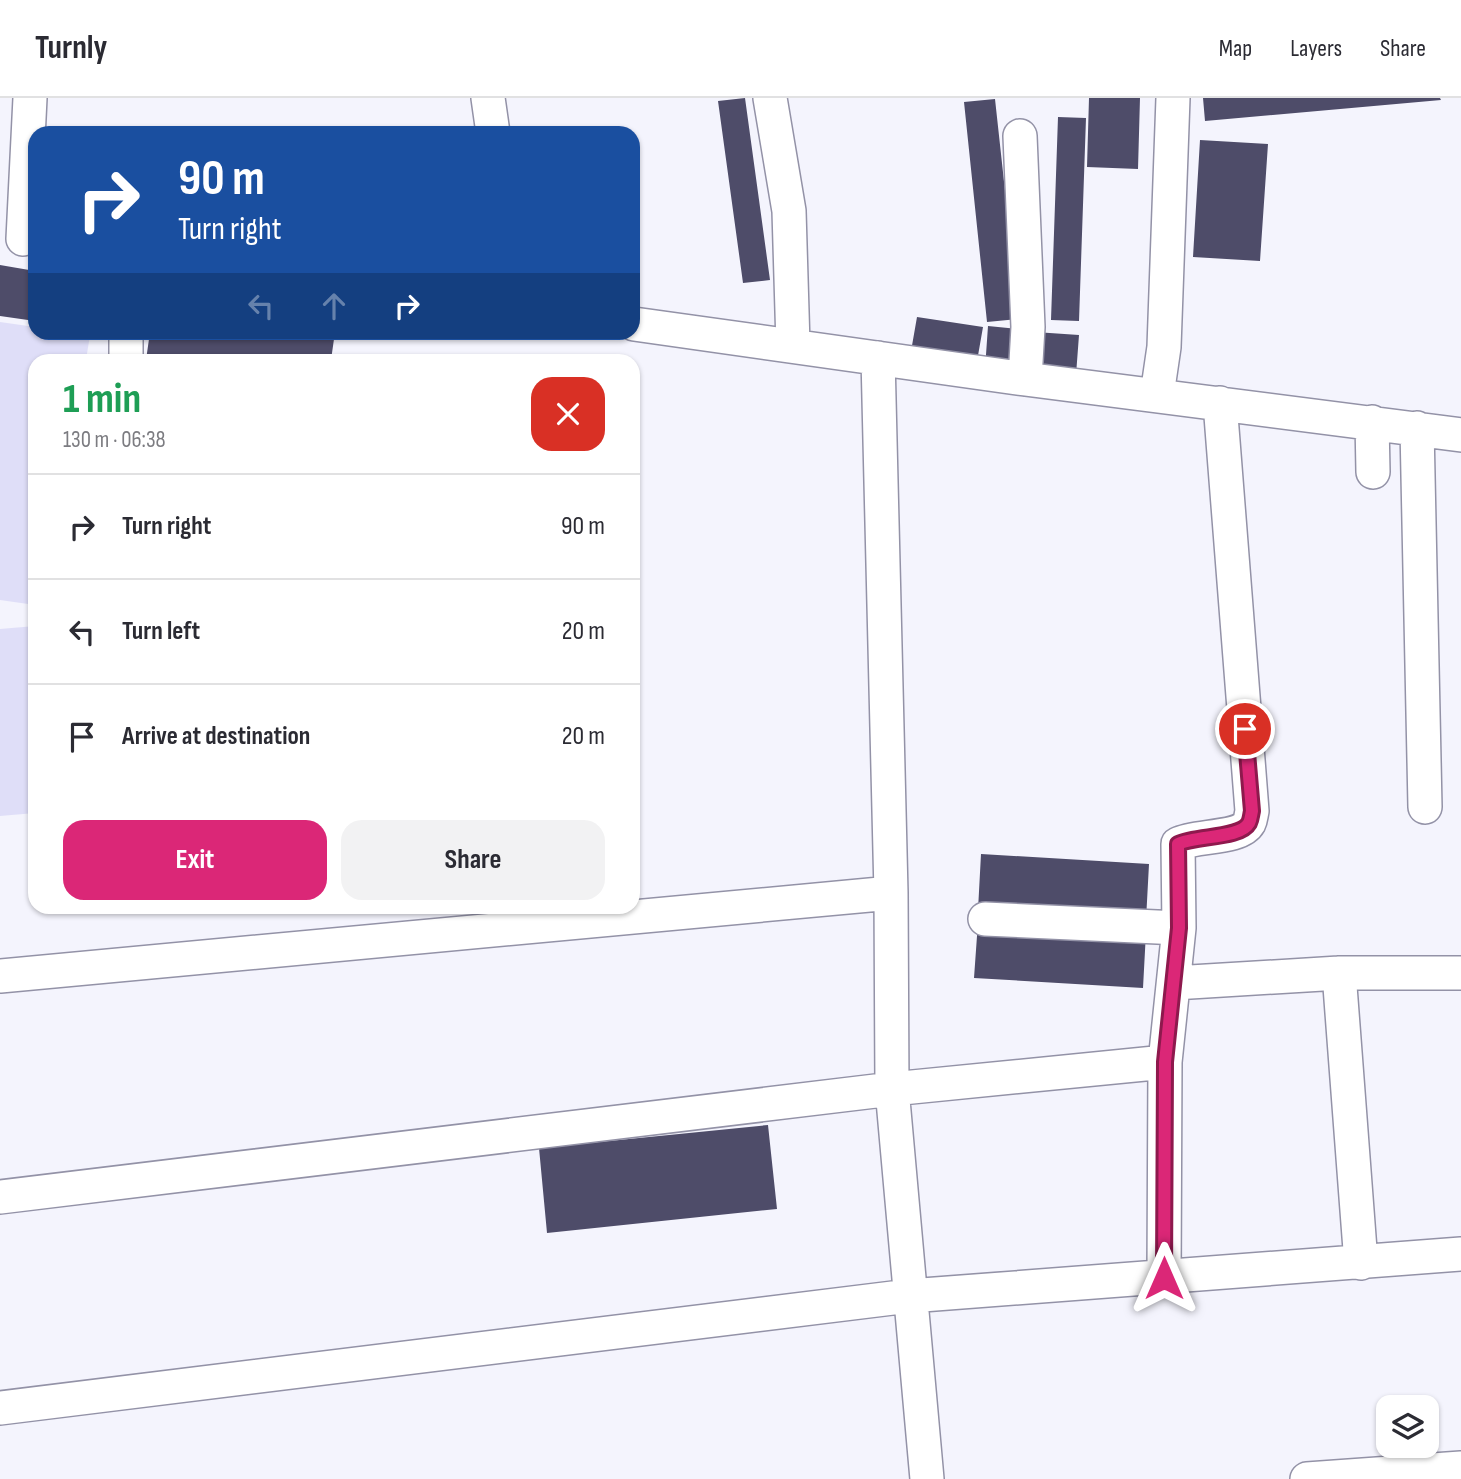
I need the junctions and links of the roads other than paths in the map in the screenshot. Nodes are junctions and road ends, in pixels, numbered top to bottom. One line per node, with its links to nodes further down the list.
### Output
1 (30, 98): 7 (street)
2 (488, 98): 5 (street)
3 (770, 98): 9 (street)
4 (1173, 98): 12 (street)
5 (492, 126)
6 (1020, 136): 11 (street)
7 (19, 238)
8 (640, 325): 9 (street)
9 (793, 345): 10 (street)
10 (878, 358): 11 (street); 19 (street)
11 (1025, 379): 12 (street)
12 (1157, 395): 13 (street)
13 (1220, 403): 14 (street); 21 (street)
14 (1372, 422): 15 (street); 17 (street)
15 (1417, 428): 16 (street); 18 (street)
16 (1461, 435)
17 (1373, 472)
18 (1426, 807)
19 (891, 893): 24 (street); 27 (street)
20 (985, 919): 21 (street)
21 (1179, 928): 25 (street)
22 (1339, 973): 23 (street); 25 (street); 30 (street)
23 (1461, 973)
24 (0, 976)
25 (1174, 983): 26 (street)
26 (1165, 1062): 27 (street); 31 (street)
27 (892, 1089): 28 (street); 32 (street)
28 (0, 1197)
29 (1461, 1254): 30 (street)
30 (1361, 1263): 31 (street)
31 (1164, 1278): 32 (street)
32 (909, 1296): 33 (street); 35 (street)
33 (0, 1408)
34 (1461, 1468): 36 (street)
35 (927, 1479)
36 (1307, 1479)

